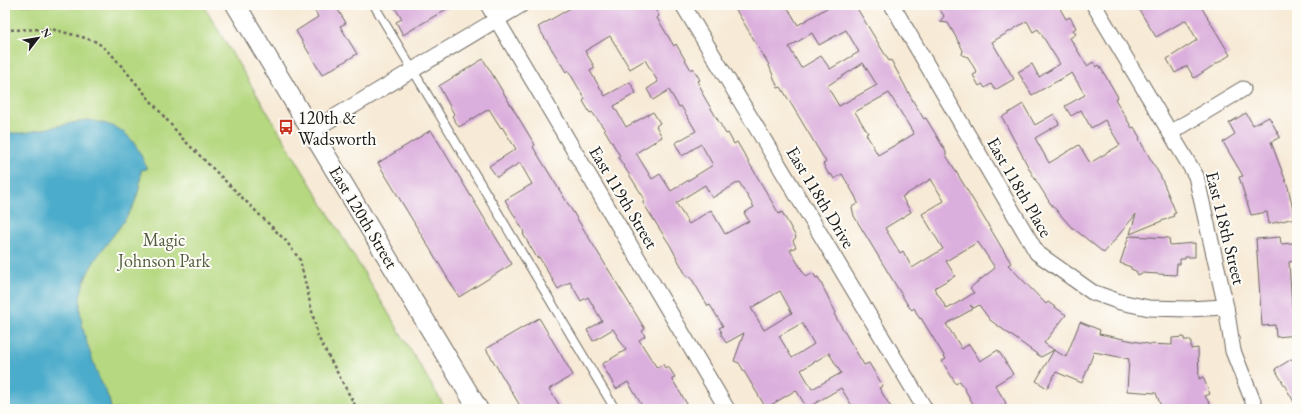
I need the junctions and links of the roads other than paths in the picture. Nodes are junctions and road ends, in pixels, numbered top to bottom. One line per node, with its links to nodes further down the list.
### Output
1 (236, 5): 11 (street, East 120th Street)
2 (374, 5): 9 (lane)
3 (488, 5): 8 (street, East 119th Street)
4 (521, 5): 8 (street)
5 (683, 5): 17 (street, East 118th Drive)
6 (892, 5): 13 (street, East 118th Place)
7 (1094, 5): 12 (street, East 118th Street)
8 (497, 19): 9 (street); 16 (street, East 119th Street)
9 (413, 70): 11 (street); 15 (lane)
10 (1243, 89): 12 (street)
11 (312, 130): 14 (street, East 120th Street)
12 (1170, 133): 13 (street, East 118th Street)
13 (1226, 307): 18 (street, East 118th Street)
14 (478, 409)
15 (615, 409)
16 (727, 409)
17 (925, 409)
18 (1256, 409)

